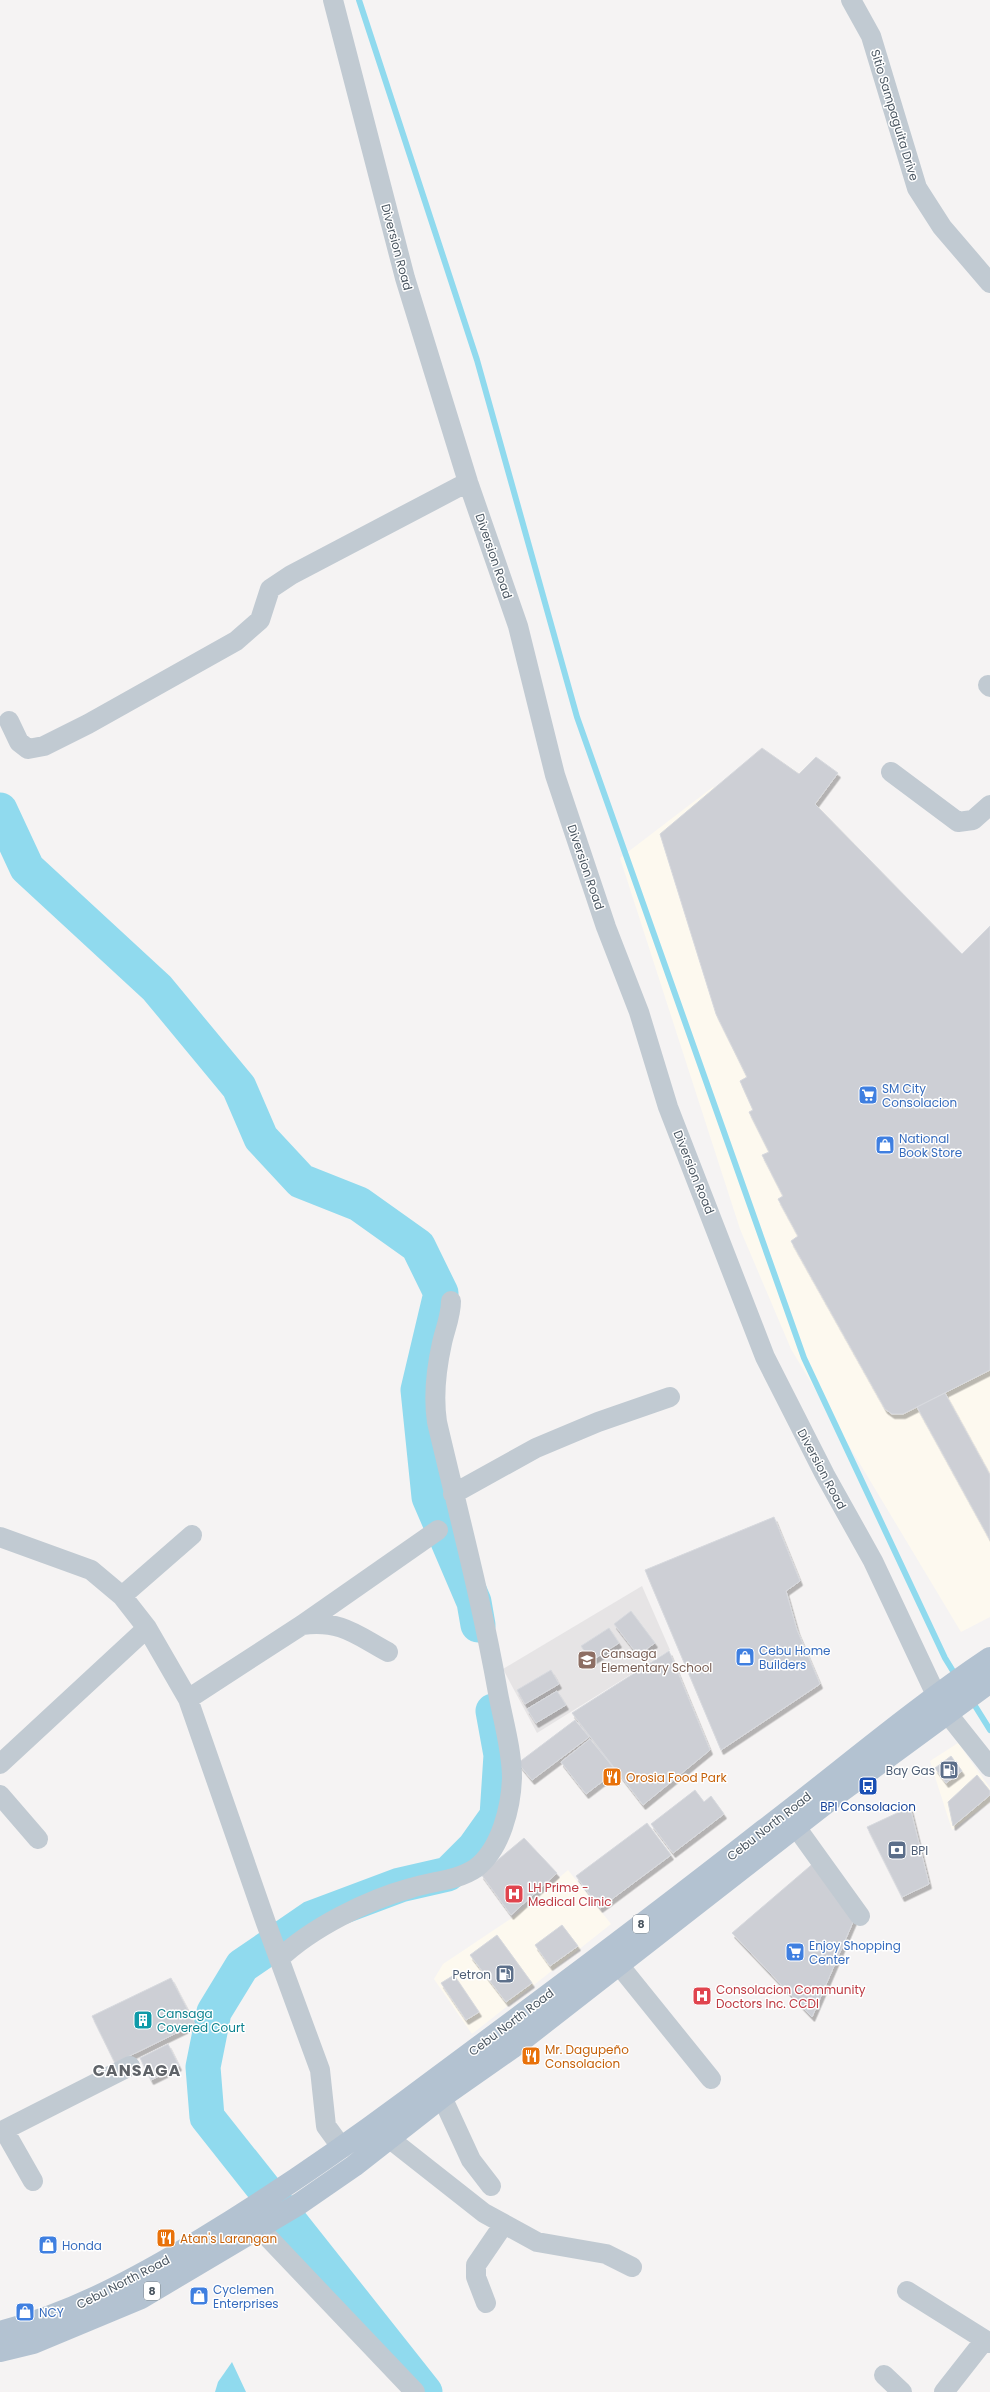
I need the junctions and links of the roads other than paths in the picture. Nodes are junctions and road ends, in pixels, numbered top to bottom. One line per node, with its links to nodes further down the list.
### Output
1 (333, 0): 4 (street, Diversion Road)
2 (851, 0): 3 (street, Sitio Sampaguita Drive)
3 (990, 283)
4 (468, 482): 5 (street); 20 (street, Diversion Road)
5 (9, 721)
6 (891, 772): 7 (street)
7 (990, 805)
8 (451, 1301): 10 (street)
9 (670, 1397): 10 (street)
10 (453, 1494): 27 (street)
11 (438, 1530): 15 (street)
12 (192, 1535): 14 (street)
13 (3, 1543): 14 (street)
14 (122, 1596): 16 (street)
15 (302, 1625): 17 (street); 19 (street)
16 (147, 1628): 19 (street); 21 (street)
17 (388, 1652)
18 (987, 1672): 20 (main road, Cebu North Road / 8)
19 (188, 1699): 27 (street)
20 (947, 1701): 22 (street, Diversion Road); 24 (main road, Cebu North Road / 8); 34 (main road, Cebu North Road / 8)
21 (0, 1764)
22 (990, 1767)
23 (0, 1795): 25 (street)
24 (796, 1827): 26 (street); 28 (main road, Cebu North Road / 8)
25 (38, 1839)
26 (860, 1916)
27 (278, 1956): 34 (street)
28 (620, 1965): 30 (street); 31 (main road, Cebu North Road / 8)
29 (130, 2066): 32 (street)
30 (711, 2079)
31 (442, 2097): 33 (main road, Cebu North Road / 8); 36 (street)
32 (2, 2131): 35 (street)
33 (390, 2139): 37 (street); 38 (main road, Cebu North Road / 8)
34 (342, 2148): 42 (main road, Cebu North Road / 8)
35 (33, 2181)
36 (491, 2186)
37 (504, 2224): 39 (street); 41 (street)
38 (262, 2227): 44 (main road, Cebu North Road / 8); 46 (street)
39 (632, 2267)
40 (907, 2291): 43 (street)
41 (486, 2303)
42 (0, 2332)
43 (987, 2342): 48 (street)
44 (0, 2351)
45 (884, 2375): 47 (street)
46 (415, 2392)
47 (902, 2392)
48 (944, 2392)

